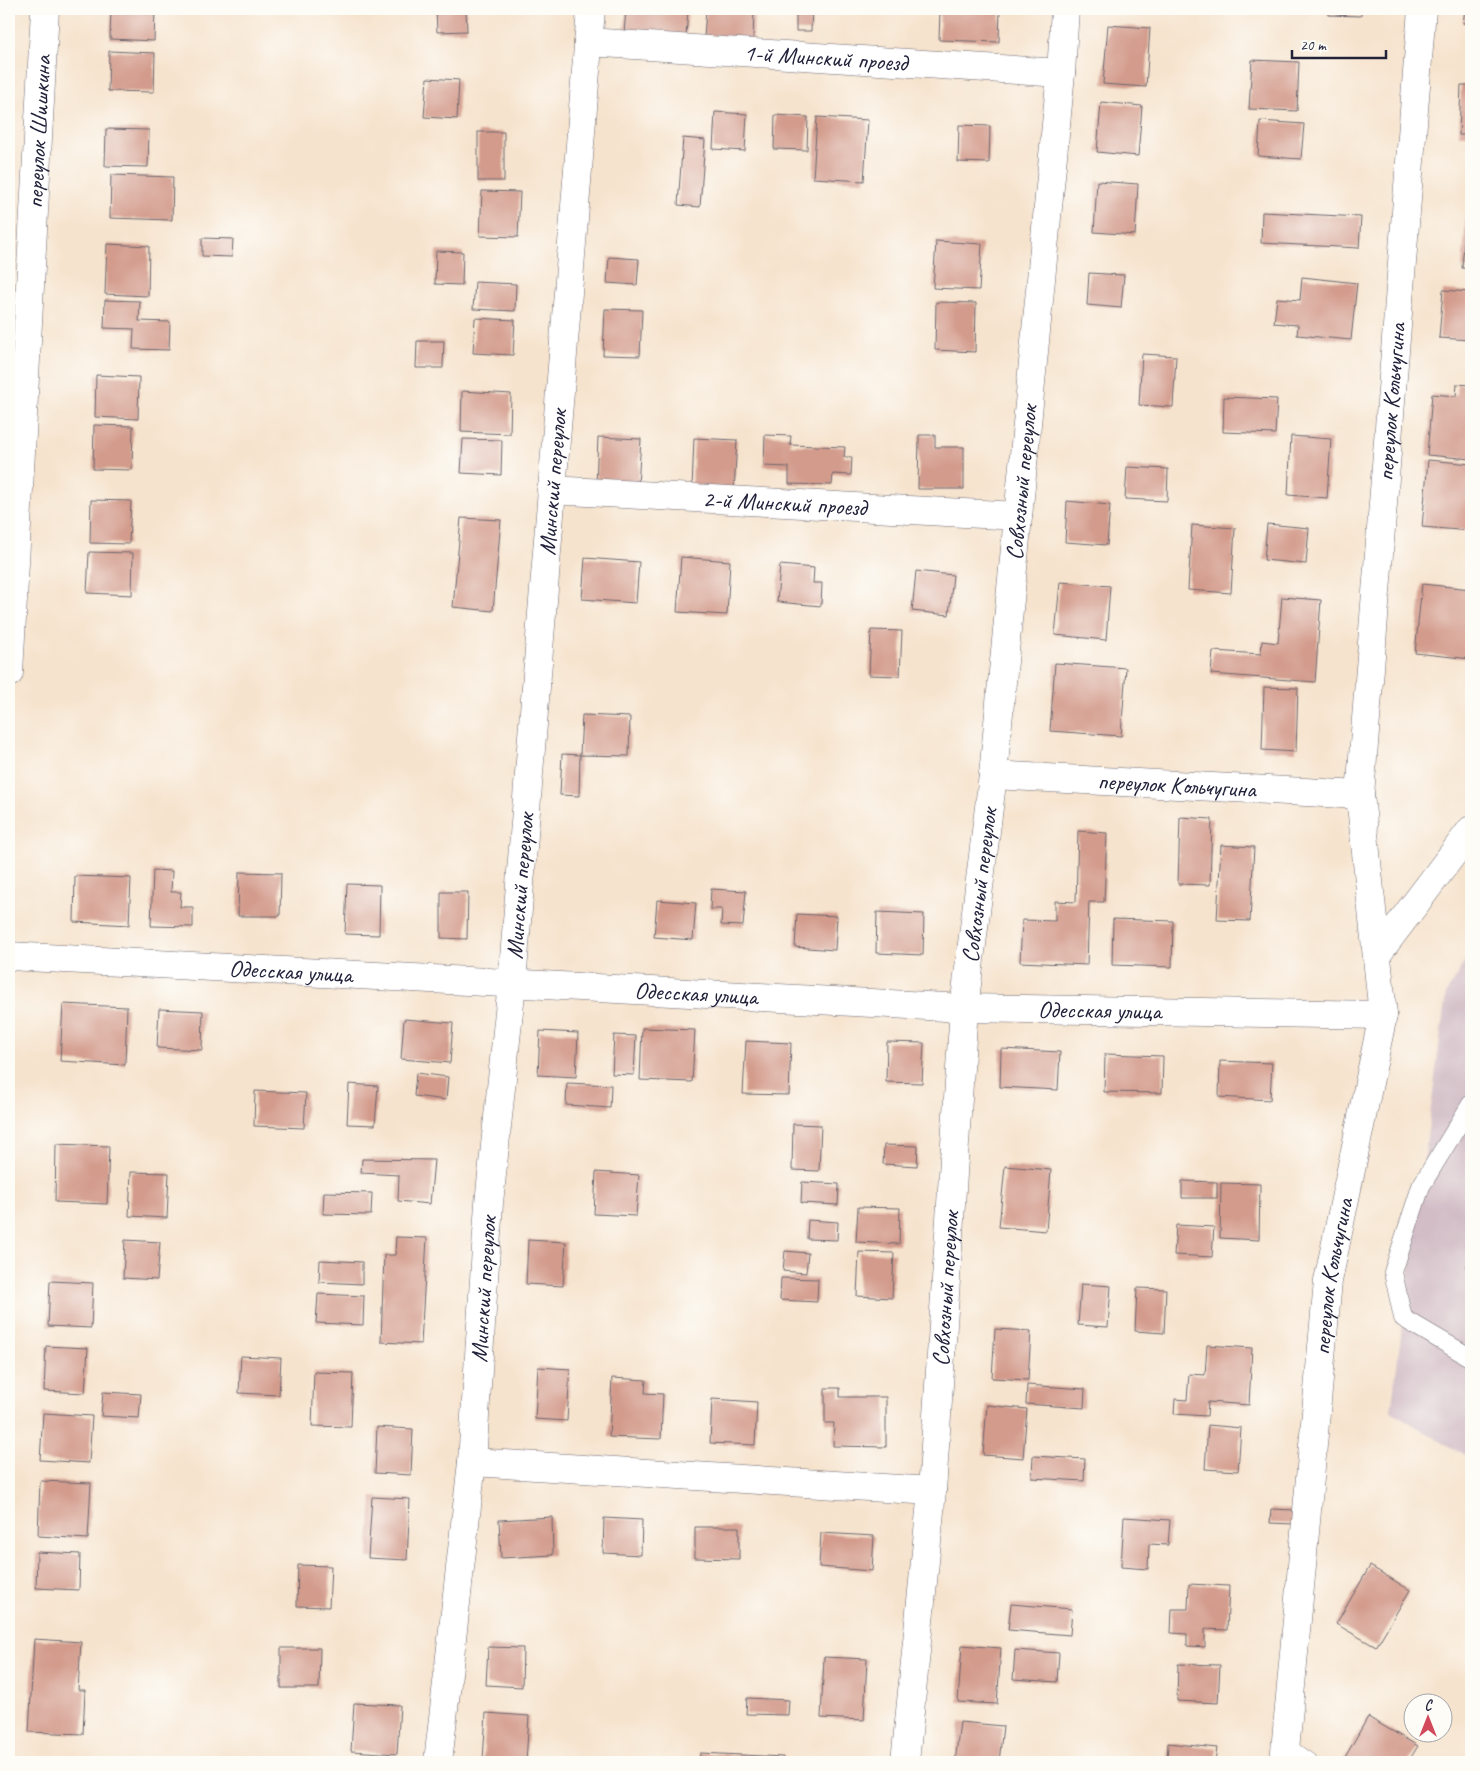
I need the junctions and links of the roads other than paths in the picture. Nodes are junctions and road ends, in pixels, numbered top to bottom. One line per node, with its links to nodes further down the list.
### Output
1 (46, 9): 9 (street, переулок Шишкина)
2 (591, 9): 5 (street, Минский переулок)
3 (1065, 9): 6 (street, Совхозный переулок)
4 (1422, 9): 11 (street, переулок Кольчугина)
5 (588, 42): 6 (street, 1-й Минский проезд); 7 (street, Минский переулок)
6 (1062, 72): 8 (street, Совхозный переулок)
7 (551, 490): 8 (street, 2-й Минский проезд); 15 (street, Минский переулок)
8 (1018, 516): 10 (street, Совхозный переулок)
9 (9, 673)
10 (993, 775): 11 (street, переулок Кольчугина); 16 (street, Совхозный переулок)
11 (1360, 795): 13 (street, переулок Кольчугина)
12 (1471, 830): 13 (street)
13 (1378, 953): 17 (street, переулок Кольчугина)
14 (9, 956): 15 (street, Одесская улица)
15 (512, 983): 16 (street, Одесская улица); 20 (street, Минский переулок)
16 (964, 1008): 17 (street, Одесская улица); 21 (street, Совхозный переулок)
17 (1383, 1015): 22 (street, переулок Кольчугина)
18 (1471, 1104): 19 (lane)
19 (1471, 1358)
20 (472, 1462): 21 (street); 23 (street, Минский переулок)
21 (932, 1491): 24 (street, Совхозный переулок)
22 (1285, 1755): 25 (lane)
23 (438, 1762)
24 (905, 1762)
25 (1308, 1762)

